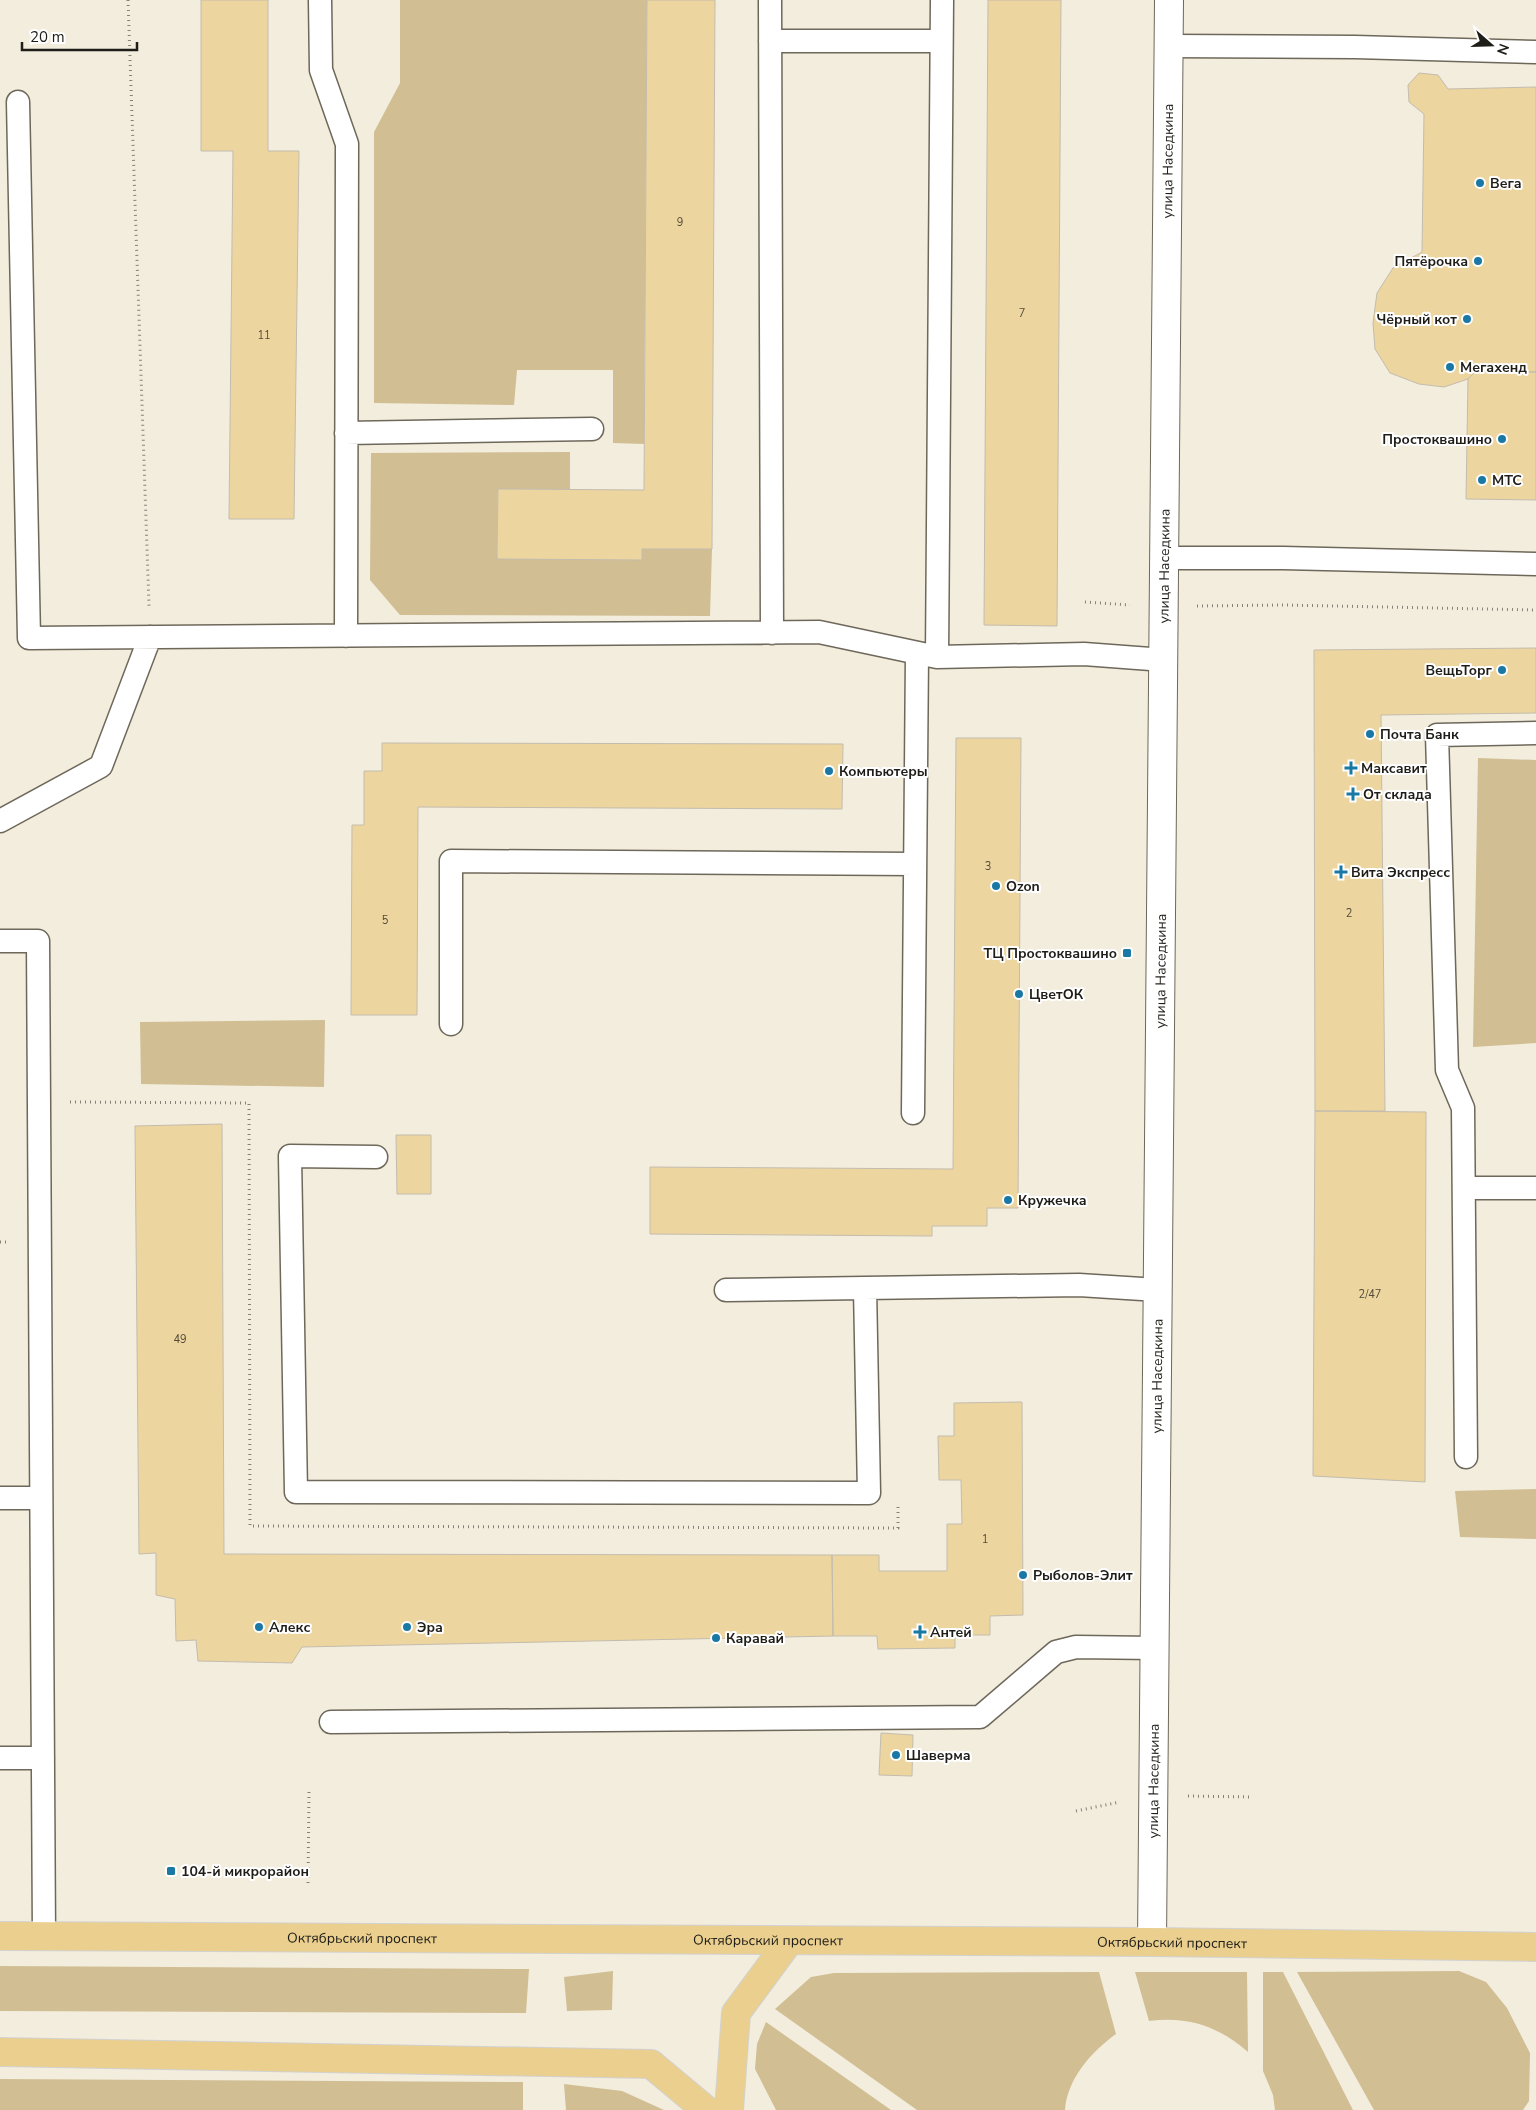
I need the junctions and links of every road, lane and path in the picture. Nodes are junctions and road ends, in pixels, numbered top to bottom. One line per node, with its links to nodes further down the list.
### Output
1 (128, 0): 20 (path)
2 (320, 0): 12 (lane)
3 (770, 0): 6 (lane)
4 (942, 0): 7 (lane)
5 (1169, 0): 8 (street, улица Наседкина)
6 (770, 41): 7 (lane); 18 (lane)
7 (942, 41): 21 (lane)
8 (1169, 46): 9 (lane); 13 (street, улица Наседкина)
9 (1536, 52)
10 (18, 102): 20 (lane)
11 (592, 429): 12 (lane)
12 (346, 433): 19 (lane)
13 (1164, 558): 14 (lane); 16 (street, улица Наседкина)
14 (1536, 564)
15 (1085, 602): 16 (path)
16 (1164, 607): 17 (path); 22 (street, улица Наседкина)
17 (1536, 610)
18 (772, 633): 19 (lane); 21 (lane)
19 (346, 636): 20 (lane)
20 (150, 637): 24 (lane)
21 (927, 654): 22 (lane); 25 (lane)
22 (1164, 660): 35 (street, улица Наседкина)
23 (1536, 732): 31 (lane)
24 (0, 821)
25 (915, 864): 27 (lane); 29 (lane)
26 (0, 941): 38 (lane)
27 (451, 1024)
28 (67, 1102): 39 (path)
29 (913, 1113)
30 (376, 1157): 33 (lane)
31 (1464, 1188): 32 (lane); 36 (lane)
32 (1536, 1188)
33 (866, 1288): 34 (lane); 35 (lane)
34 (726, 1290)
35 (1158, 1290): 40 (street, улица Наседкина)
36 (1466, 1457)
37 (0, 1498): 38 (lane)
38 (41, 1498): 43 (lane)
39 (898, 1498)
40 (1155, 1648): 41 (lane); 49 (street, улица Наседкина)
41 (331, 1722)
42 (0, 1758): 43 (lane)
43 (43, 1758): 47 (lane)
44 (309, 1791): 45 (path)
45 (308, 1883)
46 (0, 1936): 47 (main road, Октябрьский проспект)
47 (44, 1937): 48 (main road, Октябрьский проспект)
48 (789, 1941): 49 (main road, Октябрьский проспект); 53 (main road)
49 (1152, 1942): 50 (main road, Октябрьский проспект)
50 (1536, 1947)
51 (0, 2052): 52 (main road)
52 (706, 2110)
53 (729, 2110)

